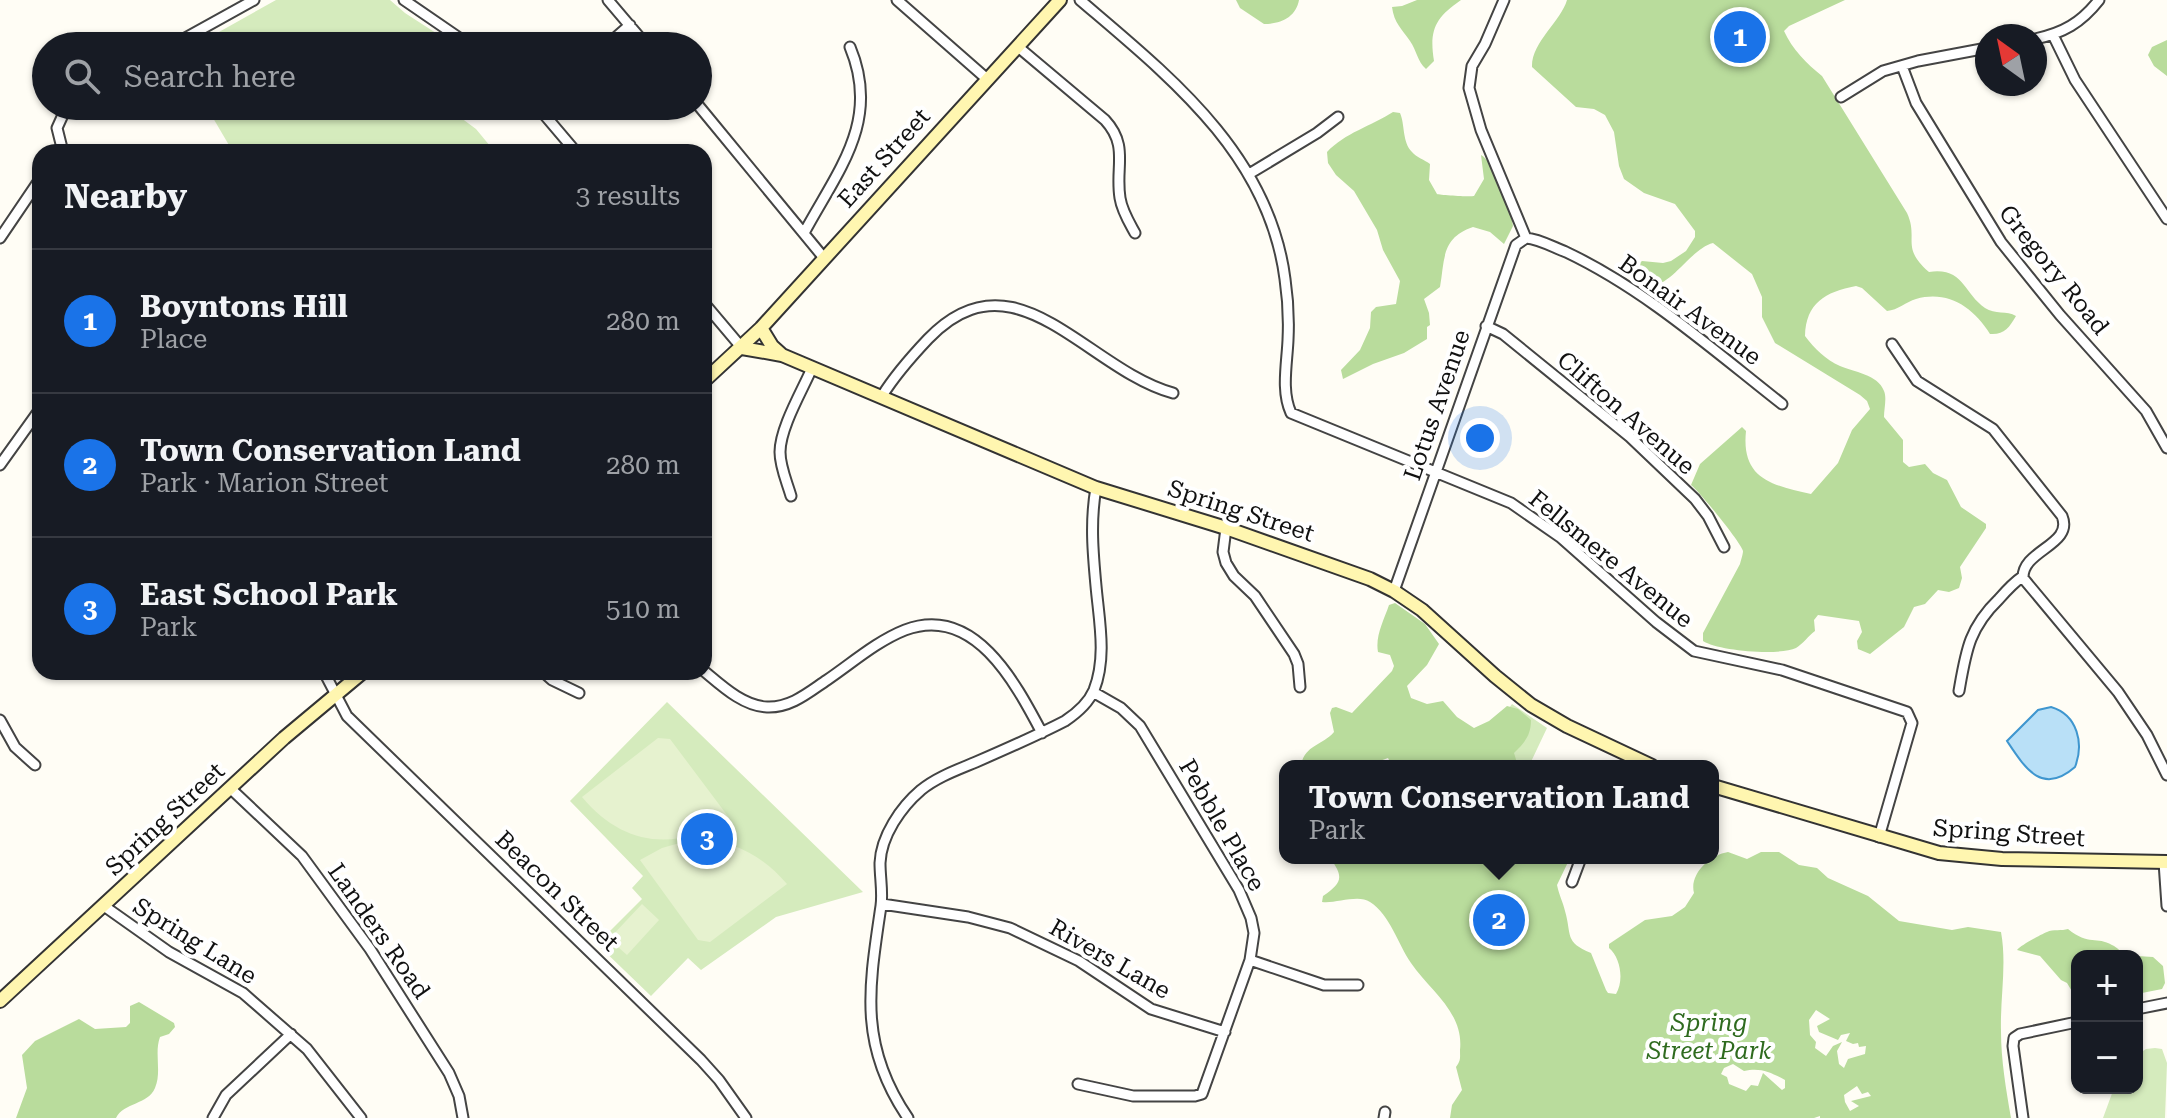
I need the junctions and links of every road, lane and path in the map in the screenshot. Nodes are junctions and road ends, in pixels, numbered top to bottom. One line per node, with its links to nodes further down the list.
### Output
1 (254, 0): 10 (street)
2 (404, 0): 11 (street)
3 (608, 0): 9 (street)
4 (897, 0): 20 (street)
5 (1060, 0): 16 (street, East Street)
6 (1080, 0): 28 (street)
7 (1504, 0): 34 (street)
8 (2099, 0): 14 (street)
9 (630, 25): 12 (street); 13 (street)
10 (196, 32)
11 (451, 32)
12 (622, 32)
13 (636, 32)
14 (2053, 35): 15 (street); 30 (street)
15 (2047, 36)
16 (1017, 46): 20 (street, East Street); 32 (street)
17 (850, 47): 31 (street)
18 (1975, 51): 19 (street)
19 (1902, 66): 21 (street); 48 (street, Gregory Road)
20 (987, 79): 35 (street, East Street)
21 (1841, 97)
22 (1338, 117): 28 (street)
23 (60, 120): 26 (street)
24 (549, 120): 27 (street)
25 (710, 120): 31 (street)
26 (59, 144)
27 (569, 144)
28 (1249, 174): 50 (street, Fellsmere Avenue)
29 (32, 191): 33 (street)
30 (2167, 219)
31 (804, 233): 35 (street)
32 (1135, 233)
33 (0, 238)
34 (1526, 238): 37 (street, Lotus Avenue); 46 (street, Bonair Avenue)
35 (824, 258): 38 (street, East Street)
36 (712, 312): 40 (street)
37 (1486, 326): 50 (street, Lotus Avenue); 54 (street, Clifton Avenue)
38 (761, 328): 40 (street, East Street); 41 (street, Spring Street)
39 (1892, 344): 55 (street)
40 (742, 348): 41 (street, Spring Street); 43 (street)
41 (782, 355): 42 (street, Spring Street)
42 (812, 368): 45 (street, Spring Street); 52 (street)
43 (712, 374)
44 (1173, 393): 45 (street)
45 (882, 396): 51 (street, Spring Street)
46 (1782, 404)
47 (32, 420): 49 (street)
48 (2167, 448)
49 (0, 465)
50 (1435, 470): 56 (street, Lotus Avenue); 73 (street, Fellsmere Avenue)
51 (1096, 488): 53 (street, Spring Street); 63 (street)
52 (791, 496)
53 (1226, 528): 56 (street, Spring Street); 61 (street)
54 (1724, 547)
55 (2022, 577): 62 (street); 70 (street)
56 (1394, 591): 68 (street, Spring Street)
57 (712, 677): 67 (street)
58 (328, 680): 65 (street, Beacon Street)
59 (354, 680): 65 (street, Spring Street)
60 (553, 680): 64 (street)
61 (1300, 687)
62 (1959, 691)
63 (1093, 692): 67 (street); 80 (street, Pebble Place)
64 (579, 693)
65 (335, 696): 71 (street, Spring Street); 92 (street, Beacon Street)
66 (1, 723): 69 (street)
67 (1042, 733): 77 (street)
68 (1639, 760)
69 (35, 765)
70 (2167, 775)
71 (230, 788): 78 (street, Spring Street); 91 (street, Landers Road)
72 (1719, 788): 73 (street, Spring Street)
73 (1879, 837): 74 (street, Spring Street)
74 (2166, 862): 79 (street)
75 (1579, 864): 76 (street)
76 (1572, 882)
77 (882, 904): 86 (street, Rivers Lane); 93 (street)
78 (104, 906): 82 (street, Spring Street); 87 (street, Spring Lane)
79 (2167, 906)
80 (1250, 960): 81 (street); 86 (street, Pebble Place)
81 (1358, 985)
82 (0, 1001)
83 (2167, 1003): 84 (street)
84 (2143, 1008)
85 (2071, 1023): 94 (street)
86 (1225, 1032): 88 (street, Pebble Place)
87 (291, 1034): 89 (street); 90 (street, Spring Lane)
88 (1078, 1084)
89 (213, 1118)
90 (361, 1118)
91 (463, 1118)
92 (746, 1118)
93 (908, 1118)
94 (2023, 1118)

